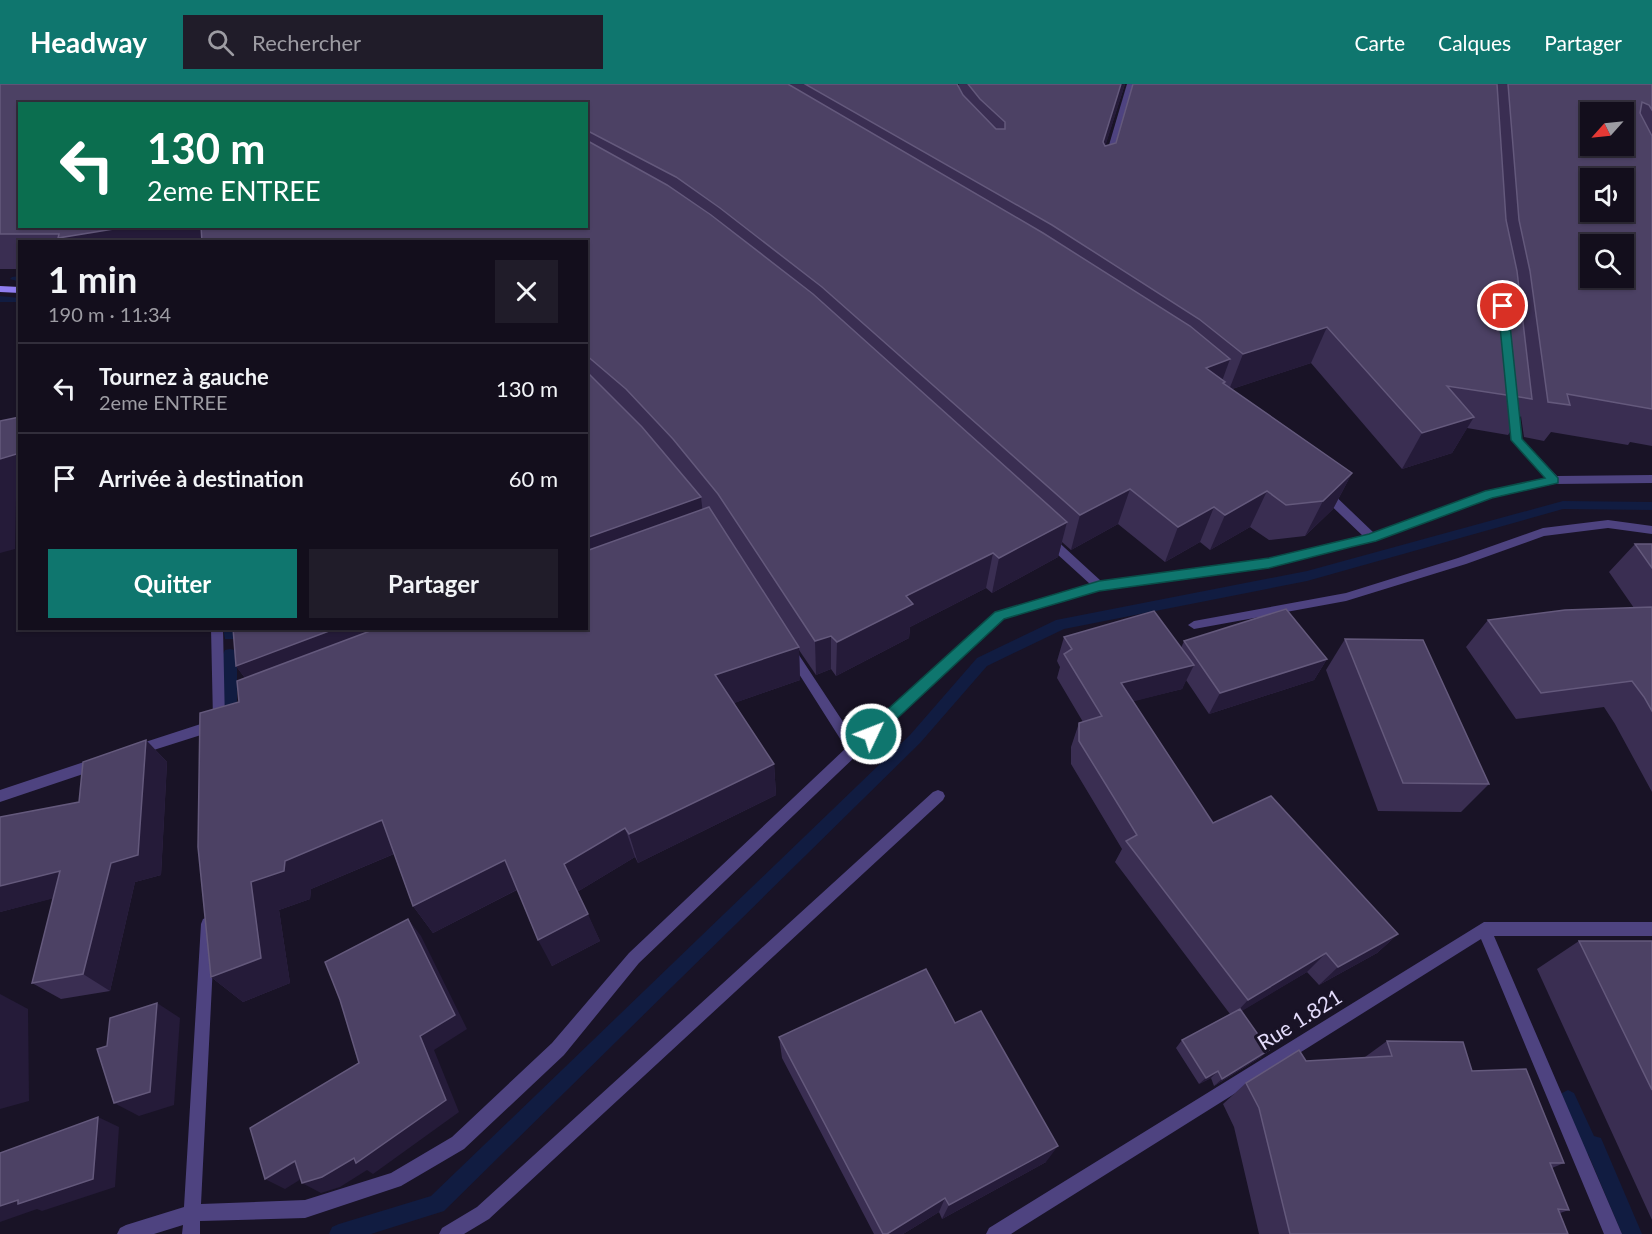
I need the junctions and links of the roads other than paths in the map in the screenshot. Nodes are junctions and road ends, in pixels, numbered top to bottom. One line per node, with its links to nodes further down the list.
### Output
1 (1130, 84): 2 (street)
2 (1105, 165)
3 (0, 289): 4 (main road)
4 (18, 290)
5 (1512, 395): 7 (street)
6 (1652, 479): 7 (street)
7 (1554, 480): 11 (street)
8 (1315, 482): 11 (street)
9 (1038, 529): 12 (street)
10 (1652, 530): 13 (street)
11 (1372, 538): 12 (street)
12 (1099, 586): 16 (street)
13 (1194, 625)
14 (217, 630): 17 (street)
15 (785, 642): 16 (street)
16 (854, 749): 22 (street)
17 (0, 796)
18 (938, 796): 25 (street)
19 (208, 914): 22 (street)
20 (1484, 929): 21 (street); 26 (street, Rue 1.821); 27 (street)
21 (1652, 929)
22 (193, 1213): 23 (street); 24 (street)
23 (126, 1234)
24 (191, 1234)
25 (448, 1234)
26 (995, 1234)
27 (1613, 1234)

